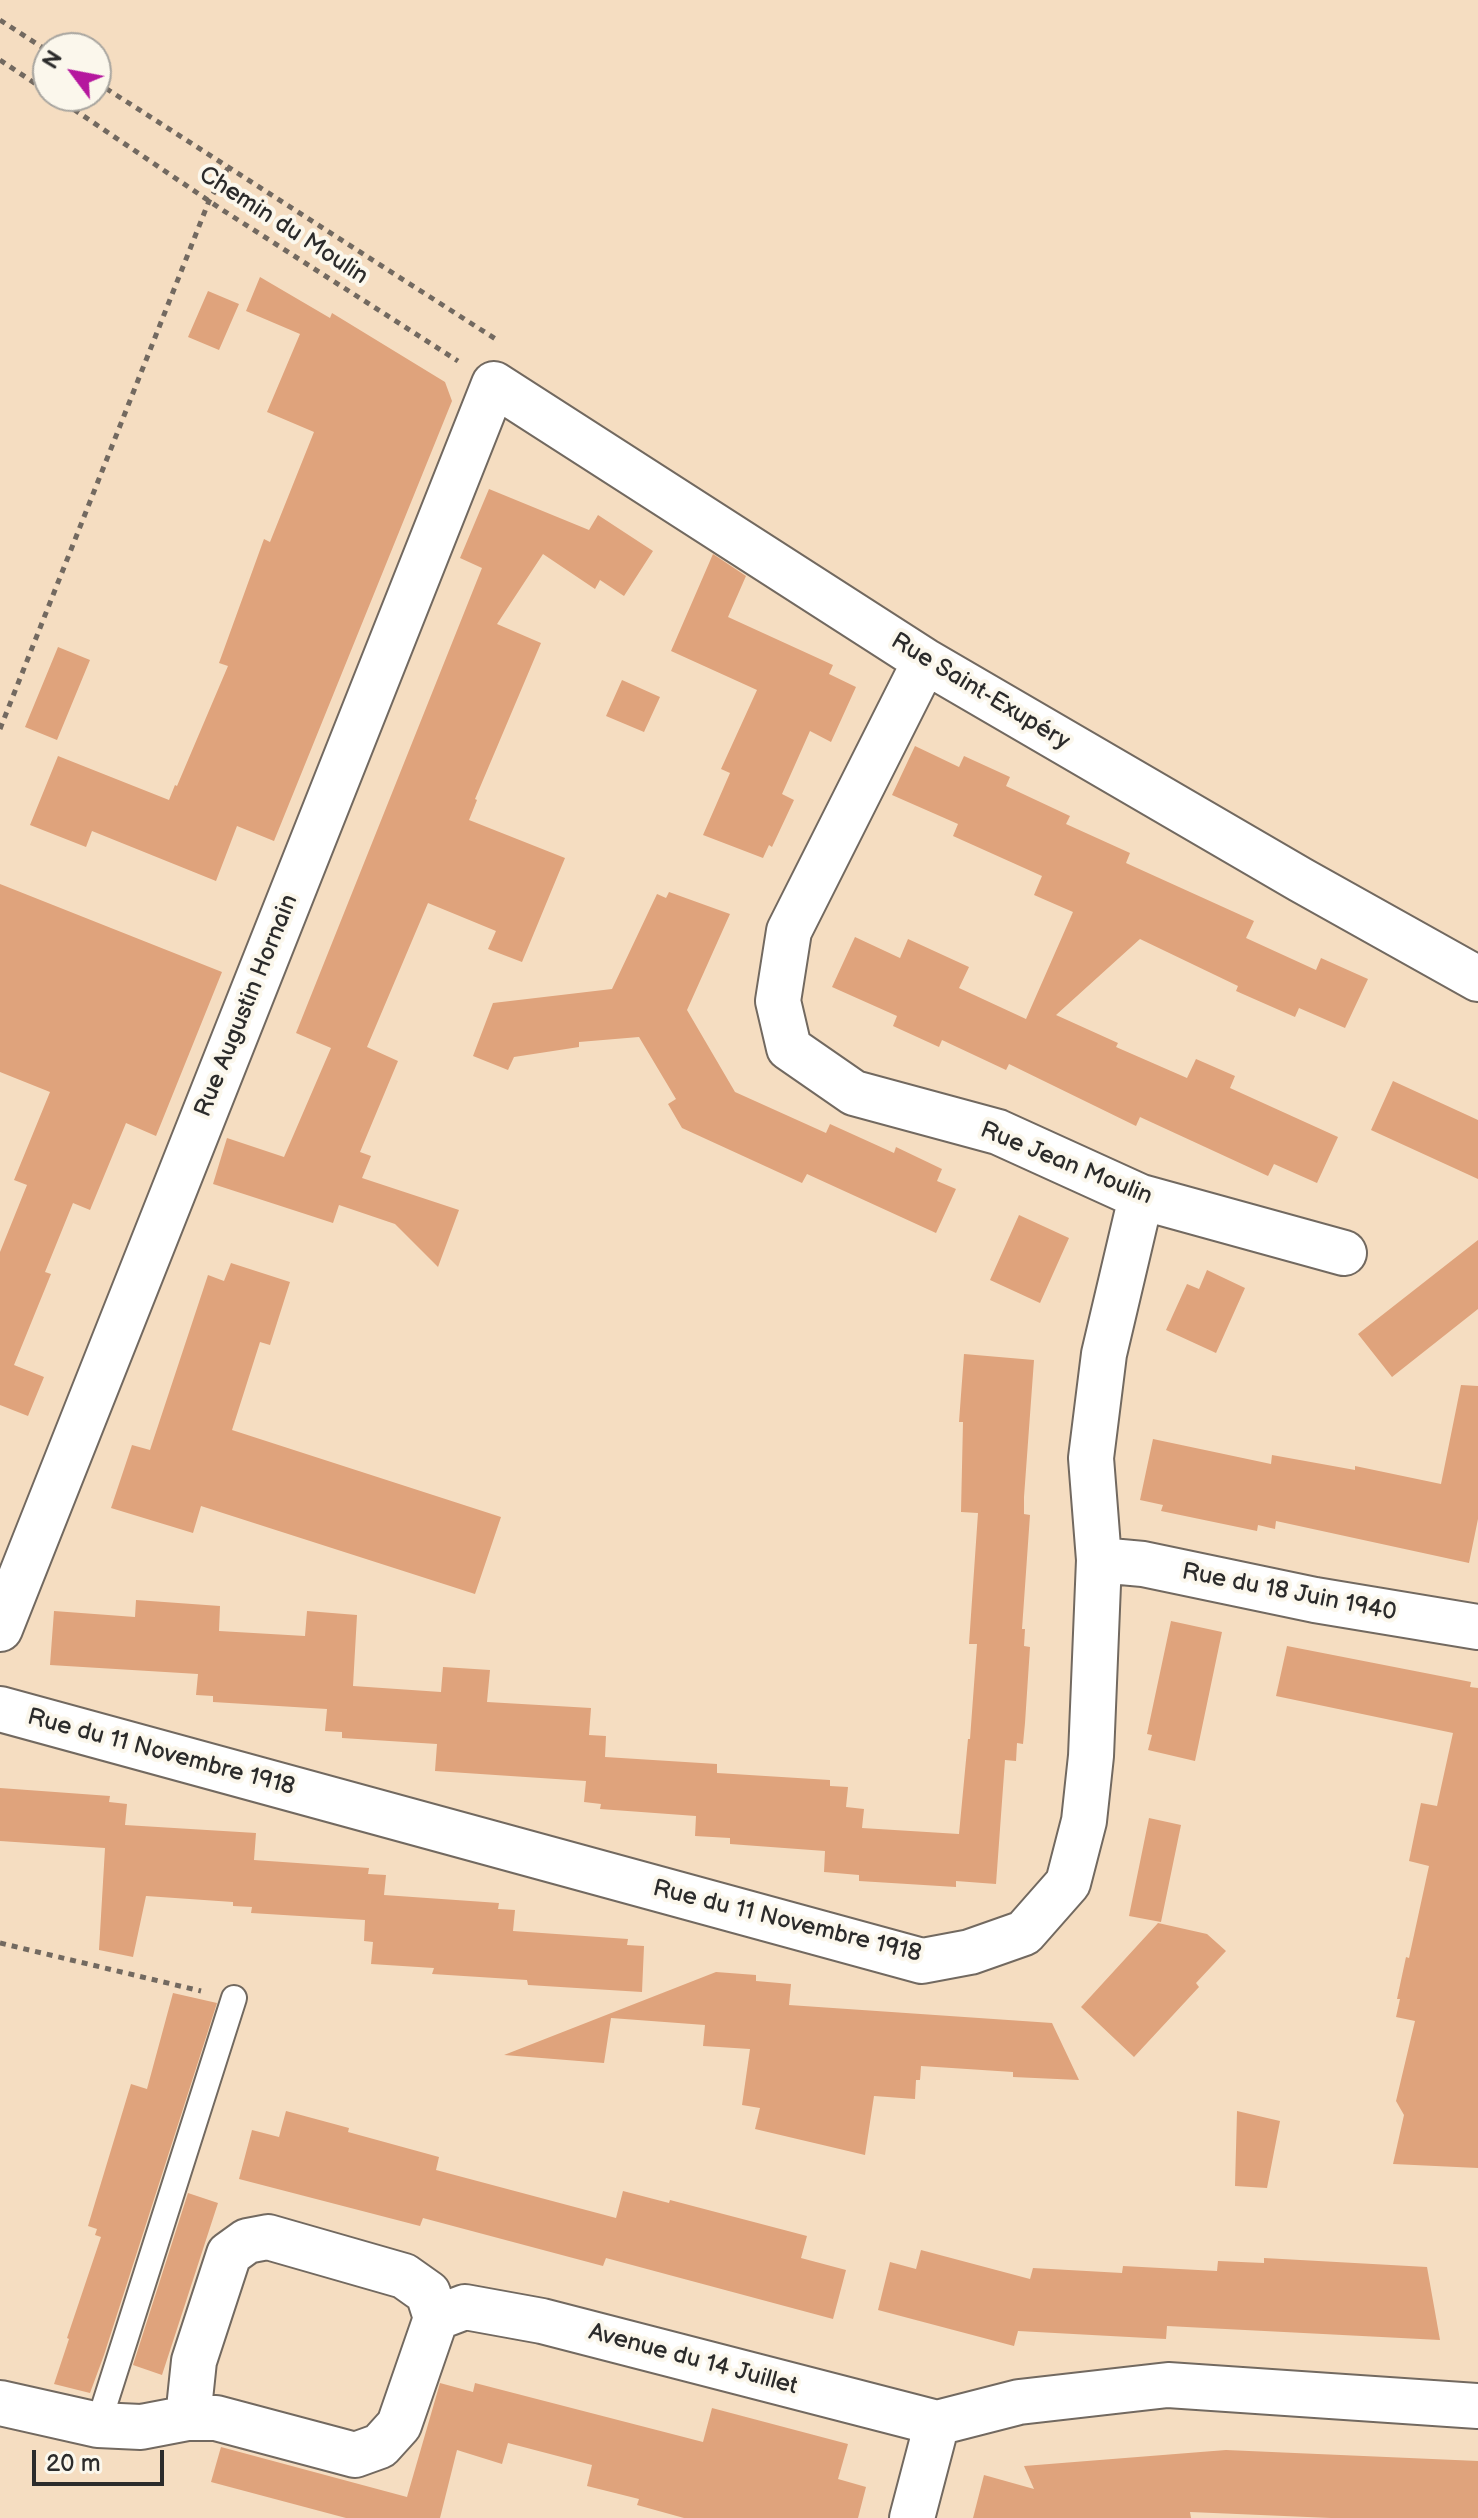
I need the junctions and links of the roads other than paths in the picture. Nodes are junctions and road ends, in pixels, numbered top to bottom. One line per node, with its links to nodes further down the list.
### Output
1 (494, 384): 2 (street, Rue Saint-Exupéry); 8 (street, Rue Augustin Hornain)
2 (925, 661): 3 (street, Rue Saint-Exupéry); 4 (street, Rue Jean Moulin)
3 (1478, 979)
4 (1141, 1197): 5 (street, Rue Jean Moulin); 6 (street, Rue du 11 Novembre 1918)
5 (1344, 1253)
6 (1099, 1560): 7 (street, Rue du 18 Juin 1940); 9 (street, Rue du 11 Novembre 1918)
7 (1478, 1627)
8 (0, 1629)
9 (0, 1709)
10 (234, 1998): 16 (lane)
11 (436, 2318): 14 (street); 14 (street); 15 (street, Avenue du 14 Juillet)
12 (0, 2403): 16 (street)
13 (1478, 2406): 15 (street, Avenue du 14 Juillet)
14 (188, 2418): 16 (street)
15 (937, 2423): 17 (street)
16 (98, 2425)
17 (912, 2518)

